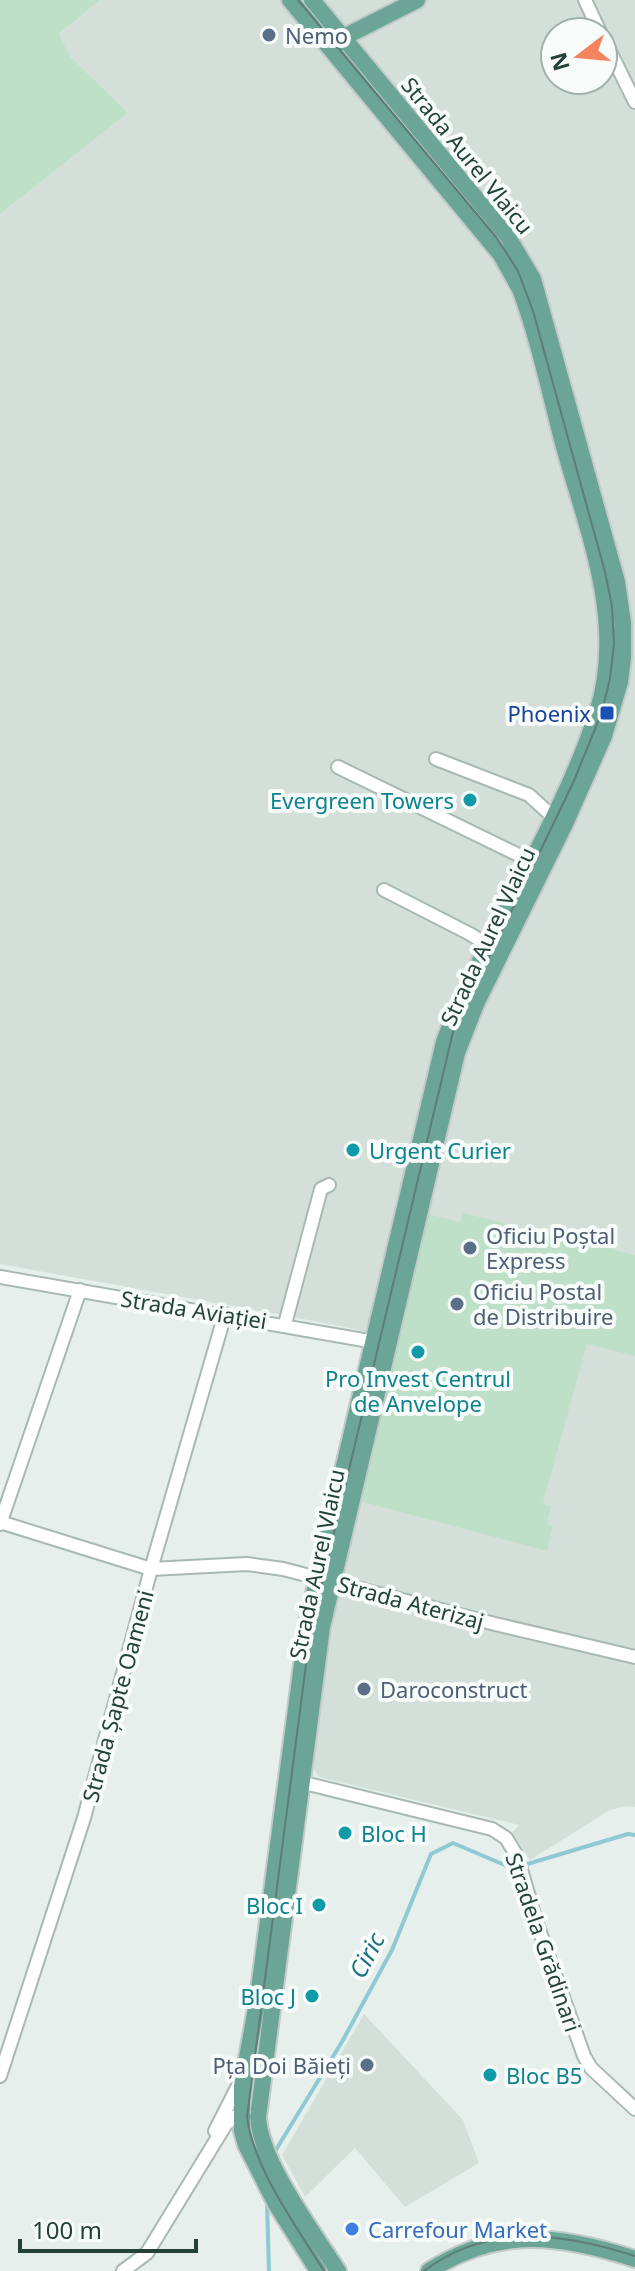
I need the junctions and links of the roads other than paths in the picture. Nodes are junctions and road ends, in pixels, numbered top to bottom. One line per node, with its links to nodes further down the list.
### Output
1 (290, 0): 4 (main road, Strada Aurel Vlaicu)
2 (312, 0): 4 (main road, Strada Aurel Vlaicu)
3 (417, 0): 4 (main road)
4 (337, 44): 9 (main road, Strada Aurel Vlaicu); 10 (main road, Strada Aurel Vlaicu)
5 (619, 70): 6 (street)
6 (635, 102)
7 (436, 759): 9 (street)
8 (338, 767): 10 (street)
9 (552, 816): 10 (main road, Strada Aurel Vlaicu)
10 (537, 864): 12 (main road, Strada Aurel Vlaicu)
11 (384, 890): 12 (street)
12 (495, 950): 18 (main road, Strada Aurel Vlaicu)
13 (329, 1185): 17 (street)
14 (0, 1277): 15 (street, Strada Aviației)
15 (80, 1290): 16 (street, Strada Aviației); 19 (street)
16 (225, 1314): 17 (street, Strada Aviației); 20 (street, Strada Șapte Oameni)
17 (285, 1324): 18 (street, Strada Aviației)
18 (380, 1343): 21 (main road, Strada Aurel Vlaicu)
19 (0, 1523): 20 (street, Strada Aterizaj)
20 (151, 1569): 21 (street, Strada Aterizaj); 25 (street, Strada Șapte Oameni)
21 (324, 1580): 22 (street, Strada Aterizaj); 23 (main road, Strada Aurel Vlaicu)
22 (635, 1657)
23 (294, 1780): 24 (main road, Strada Aurel Vlaicu); 26 (street, Stradela Grădinari); 27 (main road, Strada Aurel Vlaicu)
24 (246, 2069): 27 (main road, Strada Aurel Vlaicu); 29 (street, Strada Aurel Vlaicu)
25 (0, 2076)
26 (635, 2109)
27 (249, 2117): 28 (main road, Strada Aurel Vlaicu); 29 (street, Strada Aurel Vlaicu); 30 (main road, Strada Aurel Vlaicu)
28 (246, 2145): 29 (street); 30 (main road, Strada Aurel Vlaicu)
29 (212, 2146): 32 (street, Strada Aurel Vlaicu)
30 (268, 2172): 33 (main road, Strada Aurel Vlaicu); 34 (main road, Strada Aurel Vlaicu)
31 (635, 2259): 35 (main road)
32 (123, 2271)
33 (318, 2271)
34 (338, 2271)
35 (429, 2271)

